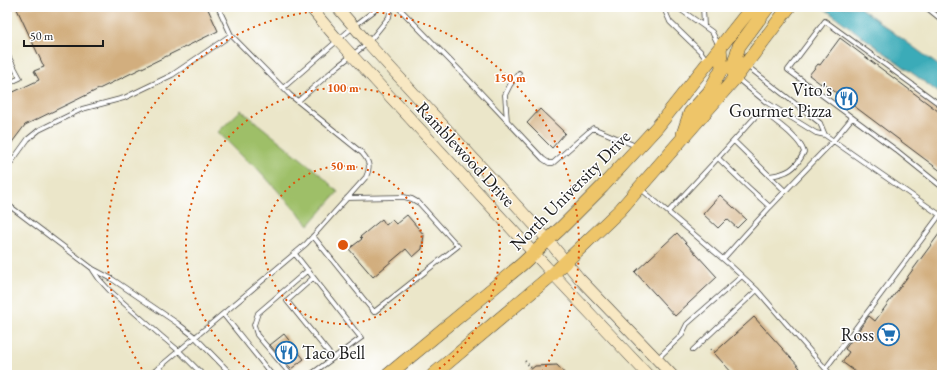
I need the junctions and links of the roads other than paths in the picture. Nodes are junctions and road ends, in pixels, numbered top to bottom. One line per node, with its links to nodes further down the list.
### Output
1 (218, 7): 17 (lane)
2 (310, 7): 18 (street, Ramblewood Drive)
3 (337, 7): 16 (street, Ramblewood Drive)
4 (379, 7): 16 (lane)
5 (391, 7): 19 (lane)
6 (398, 7): 32 (lane)
7 (668, 7): 23 (lane)
8 (677, 7): 15 (lane)
9 (703, 7): 15 (lane)
10 (752, 7): 20 (main road, North University Drive)
11 (768, 7): 26 (main road)
12 (789, 7): 24 (main road)
13 (926, 7): 14 (lane)
14 (942, 20)
15 (704, 26): 20 (lane)
16 (353, 27): 18 (lane); 19 (street, Ramblewood Drive)
17 (231, 35): 28 (lane); 39 (lane)
18 (338, 40): 22 (street, Ramblewood Drive); 28 (lane)
19 (368, 43): 22 (lane); 50 (street, Ramblewood Drive)
20 (720, 48): 23 (main road, North University Drive); 36 (main road)
21 (7, 54): 27 (lane)
22 (352, 55): 29 (lane); 51 (street, Ramblewood Drive)
23 (709, 63): 37 (main road, North University Drive)
24 (746, 64): 26 (main road); 33 (lane)
25 (519, 73): 32 (lane)
26 (736, 77): 33 (lane); 36 (main road)
27 (7, 84)
28 (283, 88): 29 (lane)
29 (298, 102): 44 (lane)
30 (942, 106): 31 (lane)
31 (852, 118): 35 (lane); 41 (lane)
32 (507, 121): 37 (lane)
33 (825, 135): 35 (lane)
34 (734, 141): 38 (lane); 40 (lane); 40 (lane)
35 (833, 141): 43 (lane); 48 (lane)
36 (680, 142): 42 (main road)
37 (639, 147): 50 (main road, North University Drive)
38 (718, 158): 46 (lane); 47 (lane)
39 (7, 168)
40 (769, 176): 43 (lane)
41 (942, 187)
42 (640, 188): 47 (lane); 54 (main road)
43 (785, 191): 46 (lane)
44 (347, 198): 49 (lane); 49 (lane)
45 (7, 204): 55 (lane)
46 (770, 207): 53 (lane)
47 (668, 212): 53 (lane)
48 (941, 214): 68 (lane)
49 (313, 236): 52 (lane)
50 (548, 240): 51 (main road, North University Drive); 54 (street, Ramblewood Drive)
51 (534, 253): 57 (street, Ramblewood Drive); 76 (main road, North University Drive)
52 (294, 254): 56 (lane); 61 (lane)
53 (723, 259): 58 (lane)
54 (566, 262): 57 (main road); 66 (street, Ramblewood Drive)
55 (93, 269): 62 (lane); 64 (lane)
56 (308, 270): 59 (lane); 74 (lane)
57 (553, 274): 77 (main road); 78 (street, Ramblewood Drive)
58 (742, 276): 60 (lane); 66 (lane)
59 (314, 278): 65 (lane); 65 (lane)
60 (757, 290): 63 (lane); 68 (lane)
61 (223, 314): 62 (lane); 73 (lane)
62 (195, 338): 64 (lane); 72 (lane)
63 (693, 350)
64 (179, 351): 67 (lane); 71 (lane)
65 (333, 358): 75 (lane)
66 (657, 359): 79 (street, Ramblewood Drive)
67 (159, 367): 69 (lane); 70 (lane)
68 (826, 368): 80 (lane)
69 (150, 375)
70 (164, 375)
71 (203, 375)
72 (232, 375)
73 (272, 375)
74 (291, 375)
75 (310, 375)
76 (388, 375)
77 (433, 375)
78 (648, 375)
79 (672, 375)
80 (831, 375)

